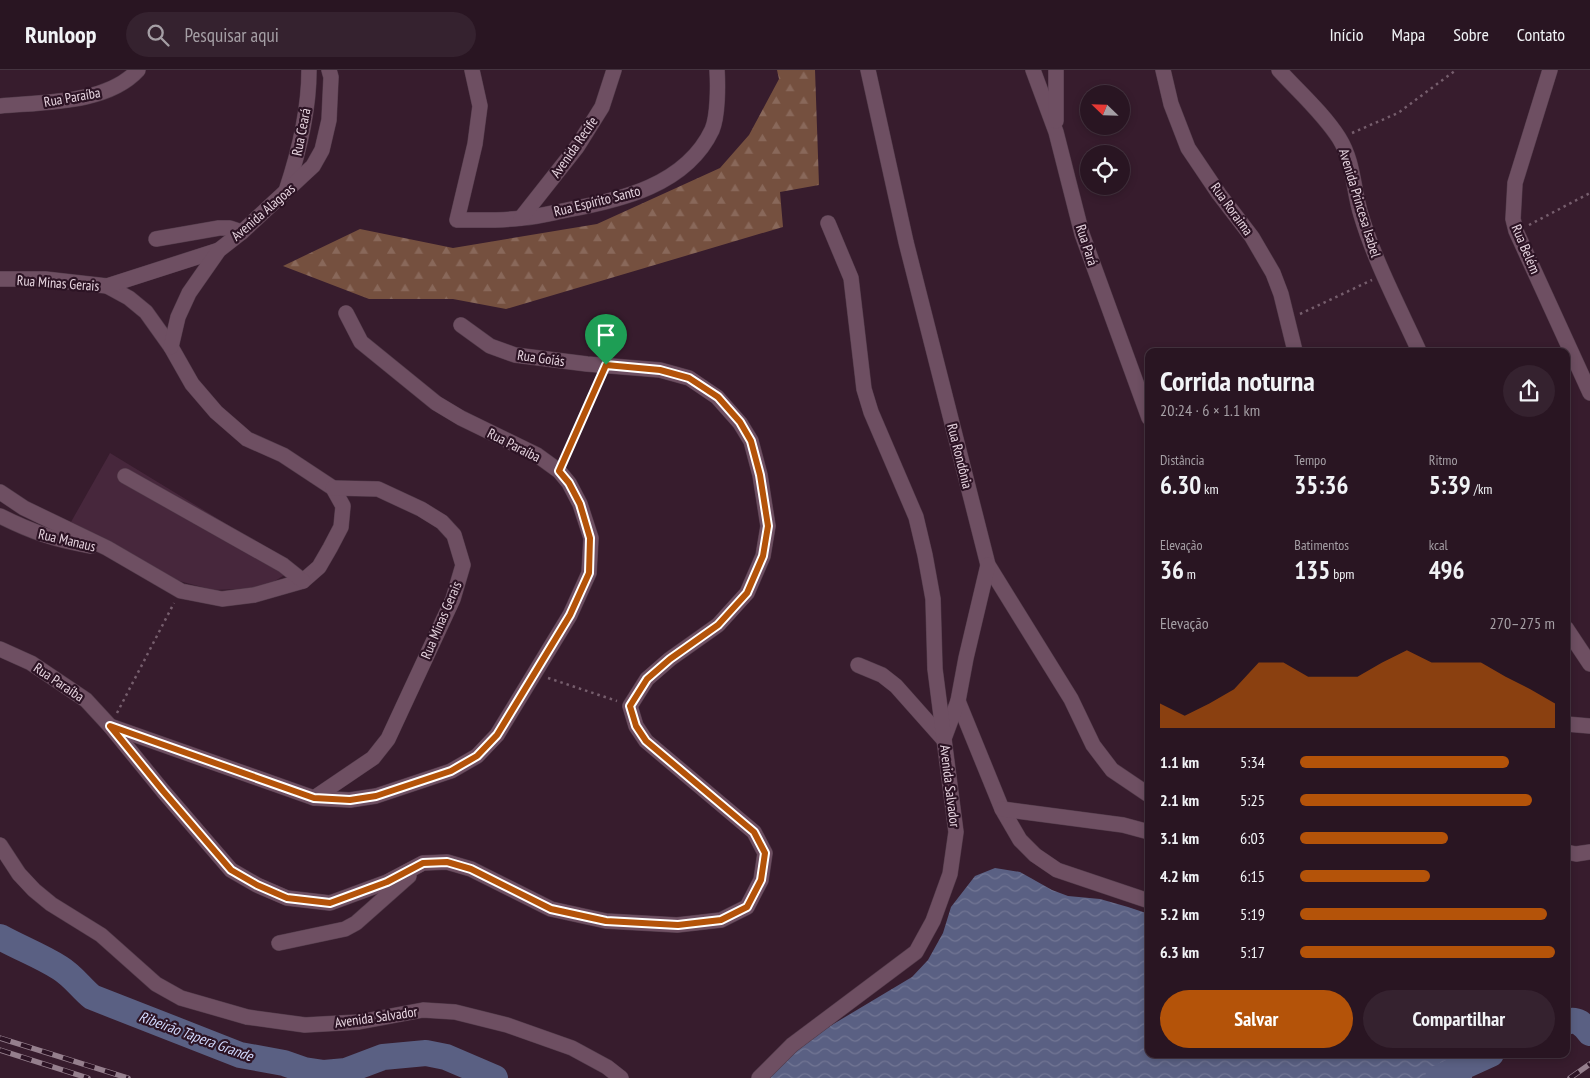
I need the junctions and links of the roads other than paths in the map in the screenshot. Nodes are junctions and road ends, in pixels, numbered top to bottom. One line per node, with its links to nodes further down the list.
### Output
1 (138, 70): 13 (street, Rua Paraíba)
2 (309, 70): 15 (street, Rua Ceará)
3 (329, 70): 15 (street, Avenida Alagoas)
4 (472, 70): 16 (street, Rua Espírito Santo)
5 (614, 70): 16 (street, Avenida Recife)
6 (717, 70): 16 (street, Rua Espírito Santo)
7 (868, 70): 37 (street, Rua Rondônia)
8 (1033, 70): 14 (street, Rua Pará)
9 (1056, 70): 14 (street)
10 (1163, 70): 26 (street, Rua Roraima)
11 (1279, 70): 27 (street, Avenida Princesa Isabel)
12 (1550, 70): 28 (street, Rua Belém)
13 (0, 106)
14 (1056, 132): 31 (street, Rua Pará)
15 (286, 193): 18 (street, Avenida Alagoas)
16 (521, 218)
17 (828, 223): 47 (street)
18 (242, 232): 19 (street); 20 (street, Avenida Alagoas)
19 (156, 239)
20 (219, 250): 22 (street); 25 (street, Avenida Alagoas)
21 (0, 279): 22 (street, Rua Minas Gerais)
22 (107, 286): 25 (street, Rua Minas Gerais)
23 (346, 313): 49 (street, Rua Paraíba)
24 (461, 325): 55 (street, Rua Goiás)
25 (171, 347): 33 (street, Rua Minas Gerais)
26 (1294, 348)
27 (1419, 348)
28 (1569, 348)
29 (1570, 349): 30 (street, Rua Belém)
30 (1590, 393)
31 (1145, 407)
32 (125, 476): 38 (street)
33 (333, 488): 38 (street); 49 (street, Rua Minas Gerais)
34 (0, 492): 36 (street)
35 (0, 516): 36 (street, Rua Manaus)
36 (107, 548): 38 (street)
37 (988, 566): 43 (street, Avenida Salvador); 48 (street, Rua Rondônia)
38 (303, 581)
39 (1570, 634): 41 (street)
40 (0, 649): 45 (street, Rua Paraíba)
41 (1590, 664)
42 (858, 665): 47 (street)
43 (958, 700): 47 (street, Avenida Salvador); 50 (street)
44 (1570, 724): 46 (street)
45 (110, 726): 49 (street, Rua Paraíba); 55 (street)
46 (1590, 726)
47 (944, 740): 59 (street, Avenida Salvador)
48 (1145, 792)
49 (314, 798)
50 (1002, 809): 51 (street); 56 (street)
51 (1145, 831)
52 (0, 845): 58 (street, Avenida Salvador)
53 (1590, 852): 54 (street)
54 (1570, 853)
55 (423, 863): 57 (street)
56 (1145, 899)
57 (279, 943)
58 (621, 1078)
59 (759, 1078)

